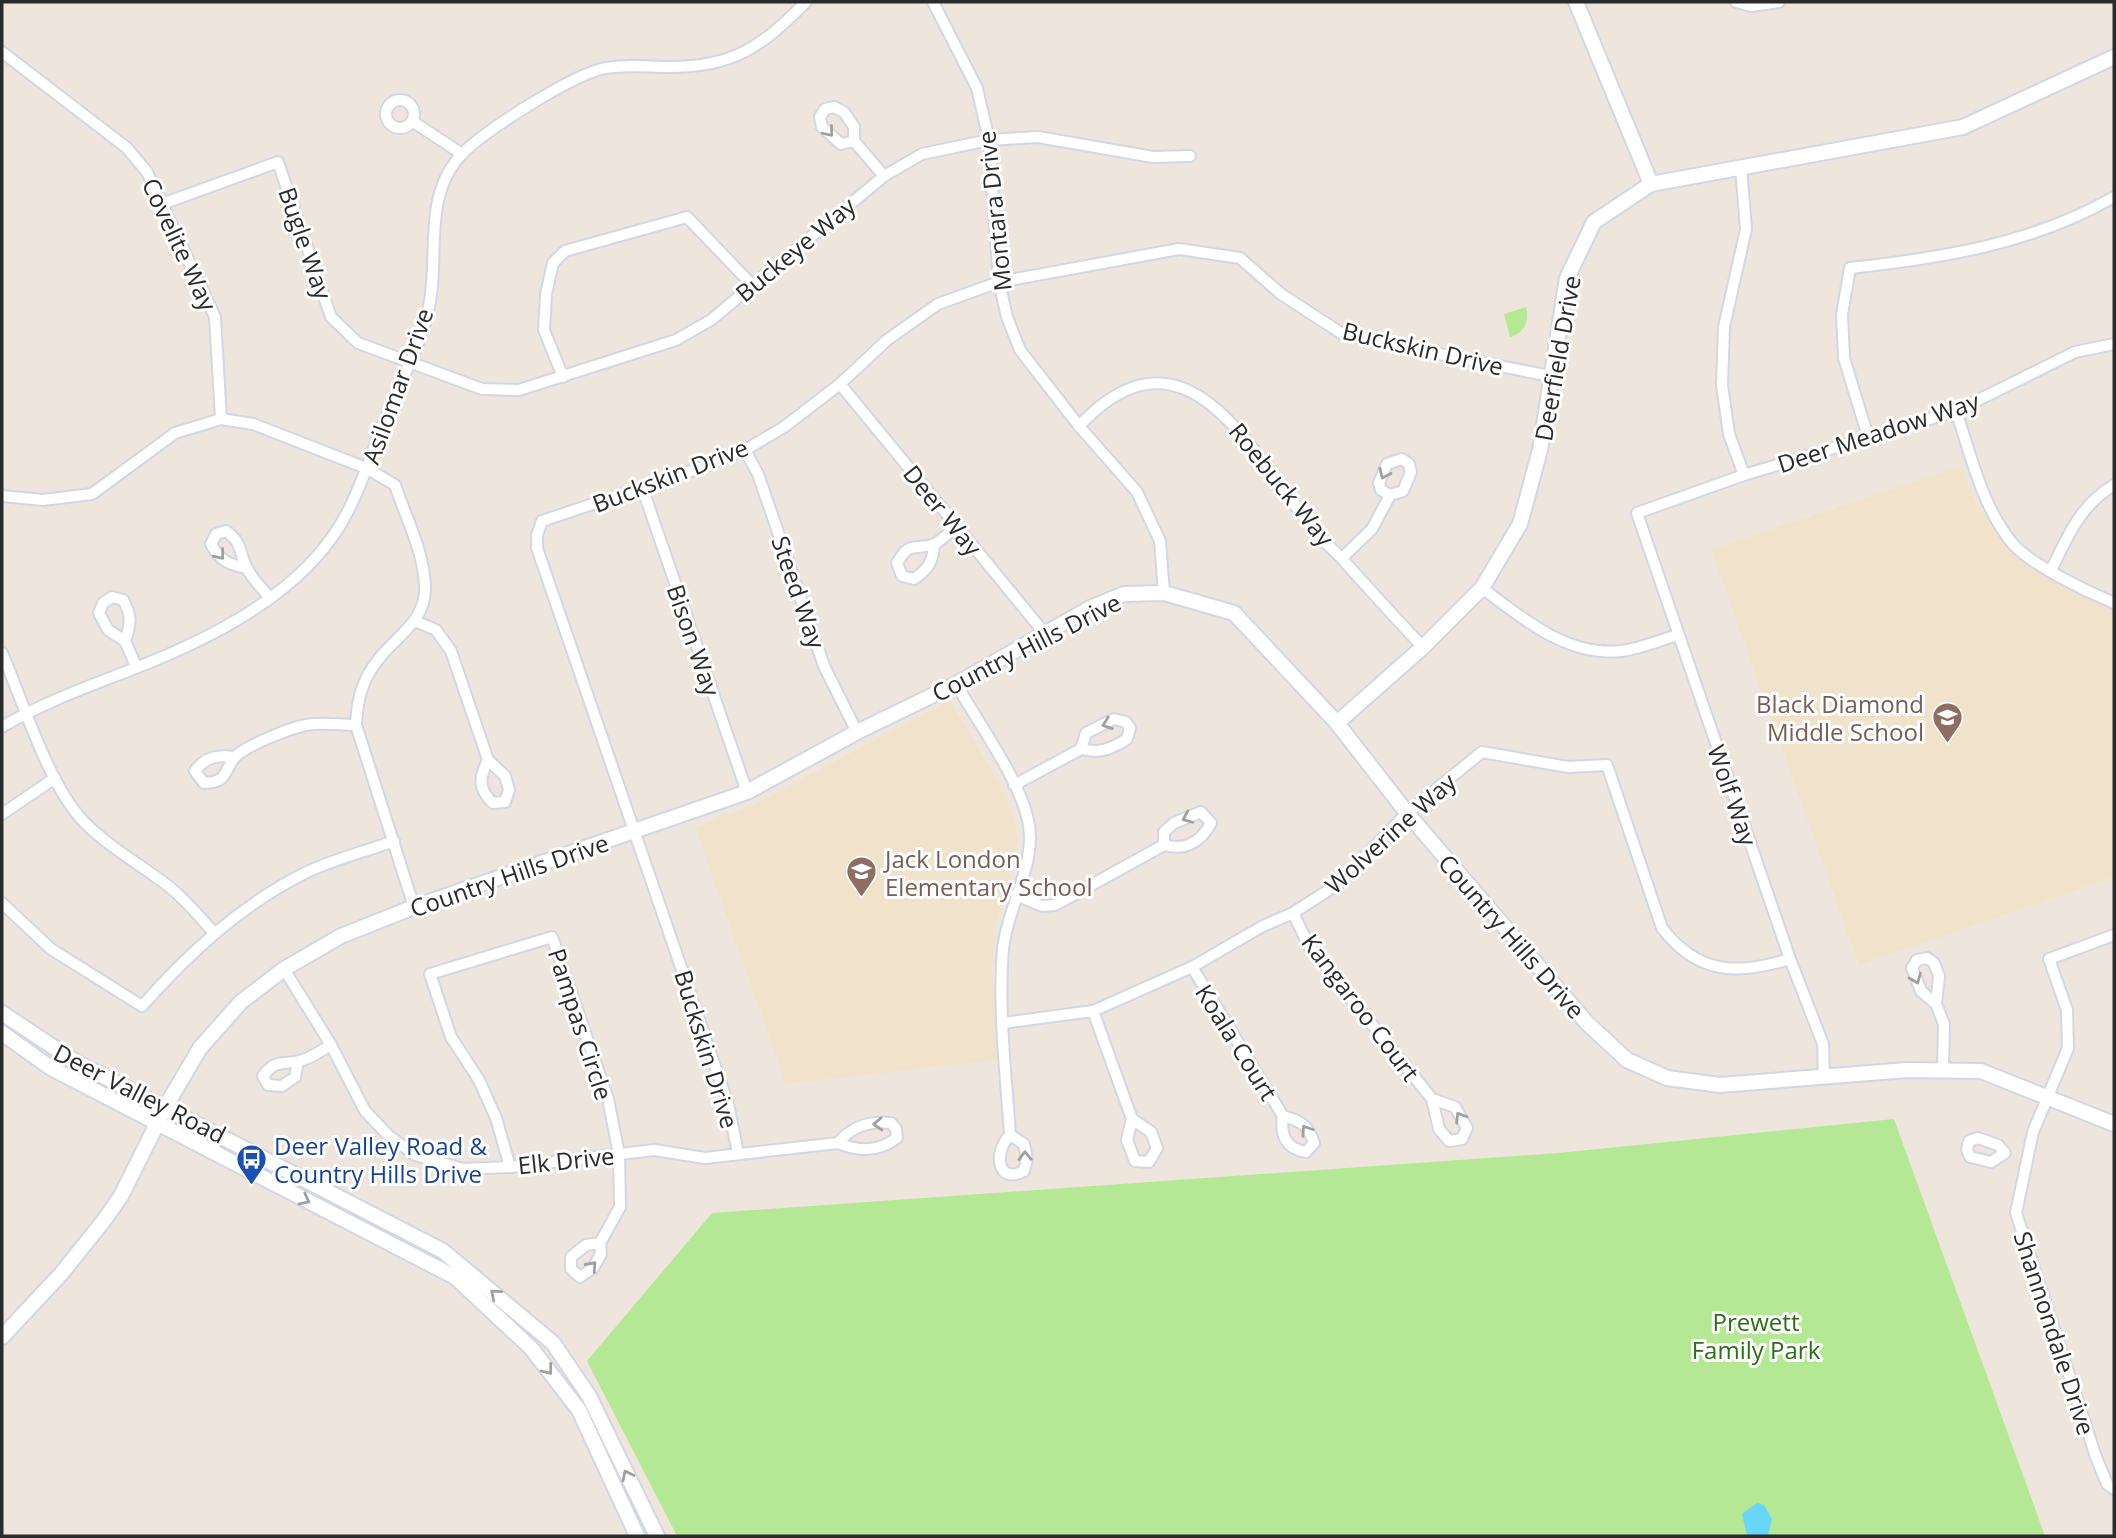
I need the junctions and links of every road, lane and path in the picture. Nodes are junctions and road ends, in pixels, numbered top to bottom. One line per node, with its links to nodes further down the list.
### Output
1 (933, 2): 9 (street, Montara Drive)
2 (1576, 2): 15 (street)
3 (1736, 2): 4 (street)
4 (1779, 2)
5 (800, 4): 11 (street, Asilomar Drive)
6 (2, 52): 17 (street, Covelite Way)
7 (2114, 57): 13 (street, Deerfield Drive)
8 (412, 121): 11 (street)
9 (989, 140): 12 (street, Buckeye Way); 14 (street, Buckeye Way); 18 (street, Montara Drive)
10 (854, 141): 14 (street)
11 (462, 154): 21 (street, Asilomar Drive)
12 (1190, 156)
13 (1741, 167): 15 (street, Deerfield Drive); 31 (street)
14 (884, 176): 19 (street, Buckeye Way)
15 (1651, 184): 22 (street, Deerfield Drive)
16 (2114, 197): 28 (street)
17 (162, 204): 21 (street, Bugle Way); 26 (street, Covelite Way)
18 (999, 282): 22 (street, Buckskin Drive); 24 (street, Buckskin Drive); 27 (street, Montara Drive)
19 (752, 285): 23 (street, Buckeye Way); 23 (street)
20 (2114, 344): 25 (street, Deer Meadow Way)
21 (408, 364): 23 (street, Buckeye Way); 30 (street, Asilomar Drive)
22 (1550, 376): 42 (street, Deerfield Drive)
23 (563, 377)
24 (840, 384): 29 (street, Buckskin Drive); 37 (street, Deer Way)
25 (1956, 411): 28 (street, Deer Meadow Way); 41 (street)
26 (221, 419): 30 (street); 35 (street)
27 (1079, 426): 39 (street, Roebuck Way); 43 (street, Montara Drive)
28 (1869, 440): 31 (street, Deer Meadow Way)
29 (745, 450): 33 (street, Buckskin Drive); 58 (street, Steed Way)
30 (366, 468): 44 (street, Asilomar Drive); 46 (street)
31 (1744, 475): 36 (street, Deer Meadow Way)
32 (2114, 485): 41 (street)
33 (642, 487): 64 (street, Bison Way); 67 (street, Buckskin Drive)
34 (1390, 495): 39 (street)
35 (2, 496)
36 (1637, 513): 48 (street, Wolf Way)
37 (956, 527): 38 (street); 47 (street, Deer Way)
38 (934, 545)
39 (1342, 558): 50 (street, Roebuck Way)
40 (246, 568): 44 (street)
41 (2051, 570): 45 (street)
42 (1482, 588): 48 (street); 50 (street, Deerfield Drive)
43 (1164, 593): 47 (street, Country Hills Drive); 55 (street, Country Hills Drive)
44 (270, 598): 52 (street, Asilomar Drive)
45 (2114, 603)
46 (415, 621): 56 (street); 61 (street)
47 (1046, 635): 53 (street, Country Hills Drive)
48 (1678, 635): 76 (street, Wolf Way)
49 (125, 640): 52 (street)
50 (1423, 647): 55 (street, Deerfield Drive)
51 (2, 653): 54 (street)
52 (136, 666): 54 (street, Asilomar Drive)
53 (956, 684): 58 (street, Country Hills Drive); 63 (street)
54 (27, 712): 57 (street, Asilomar Drive); 62 (street)
55 (1337, 723): 65 (street, Country Hills Drive)
56 (356, 725): 60 (street); 68 (street)
57 (2, 726)
58 (857, 732): 64 (street, Country Hills Drive)
59 (1081, 749): 63 (street)
60 (235, 757)
61 (488, 760)
62 (55, 778): 66 (street); 74 (street)
63 (1014, 785): 70 (street)
64 (747, 792): 67 (street, Country Hills Drive)
65 (1407, 813): 73 (street, Wolverine Way); 76 (street, Wolverine Way); 87 (street, Country Hills Drive)
66 (2, 814)
67 (635, 832): 72 (street, Country Hills Drive); 97 (street, Buckskin Drive)
68 (394, 841): 72 (street); 74 (street)
69 (1164, 845): 70 (street)
70 (1016, 895): 82 (street)
71 (2, 903): 74 (street)
72 (414, 906): 78 (street, Country Hills Drive)
73 (1293, 913): 77 (street, Wolverine Way); 89 (street, Kangaroo Court)
74 (214, 933)
75 (2114, 935): 88 (street, Shannondale Drive)
76 (1790, 959): 87 (street, Wolf Way)
77 (1192, 967): 80 (street, Wolverine Way); 91 (street, Koala Court)
78 (284, 969): 84 (street, Elk Drive); 90 (street, Country Hills Drive)
79 (1936, 1004): 86 (street)
80 (1093, 1011): 82 (street, Wolverine Way); 92 (street)
81 (2, 1013): 90 (street, Deer Valley Road)
82 (1003, 1023): 95 (street)
83 (2, 1033): 93 (street, Deer Valley Road)
84 (331, 1045): 85 (street); 101 (street, Elk Drive)
85 (298, 1062)
86 (1943, 1069): 87 (street, Country Hills Drive); 88 (street, Country Hills Drive)
87 (1824, 1077)
88 (2049, 1096): 94 (street, Country Hills Drive); 100 (street, Shannondale Drive)
89 (1432, 1099)
90 (166, 1106): 93 (street, Country Hills Drive); 106 (street, Deer Valley Road, one-way to 90)
91 (1283, 1116)
92 (1132, 1119)
93 (157, 1124): 103 (street, Country Hills Drive); 105 (street, Deer Valley Road, one-way to 105)
94 (2114, 1124)
95 (1010, 1135)
96 (838, 1143): 96 (street, one-way to 96); 97 (street, Elk Drive)
97 (738, 1153): 99 (street, Elk Drive)
98 (2005, 1153): 100 (street)
99 (619, 1154): 101 (street, Elk Drive); 101 (street, Pampas Circle); 102 (street)
100 (2026, 1156): 104 (street, Shannondale Drive)
101 (510, 1167)
102 (600, 1243)
103 (2, 1337)
104 (2114, 1489)
105 (637, 1536)
106 (657, 1536)

